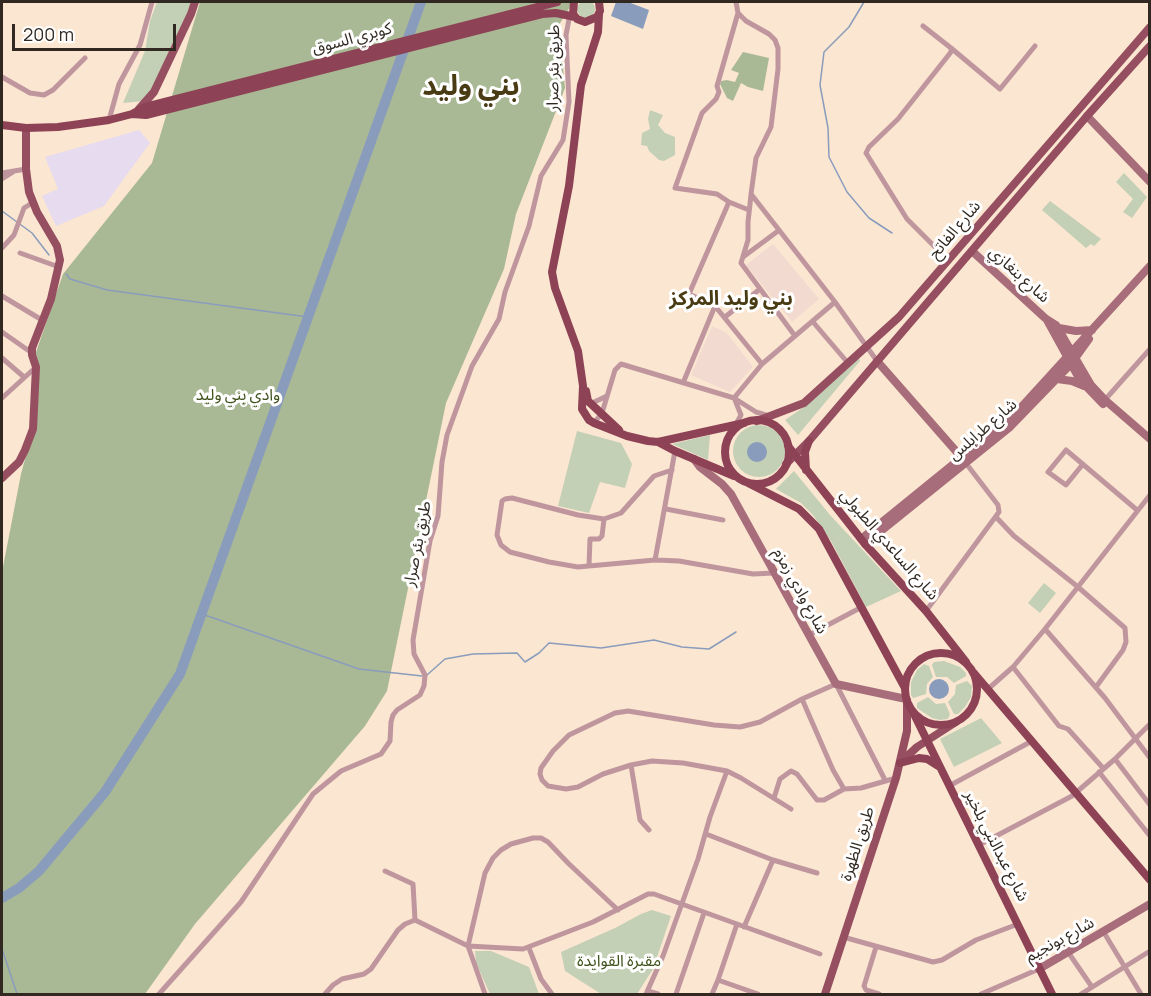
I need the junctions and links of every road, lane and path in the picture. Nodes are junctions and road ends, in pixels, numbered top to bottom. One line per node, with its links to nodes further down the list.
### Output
1 (152, 2): 23 (street)
2 (195, 2): 19 (main road)
3 (556, 2): 7 (highway)
4 (605, 2): 6 (highway)
5 (736, 2): 9 (street)
6 (600, 9): 10 (highway); 13 (highway)
7 (541, 10): 8 (highway); 20 (highway, كوبري السوق)
8 (573, 11): 10 (highway); 177 (street, طريق بئر صرار)
9 (738, 13): 31 (street); 33 (street)
10 (585, 22): 13 (highway)
11 (923, 26): 16 (street)
12 (1149, 27): 40 (main road, شارع الفاتح)
13 (594, 43): 74 (highway)
14 (1035, 46): 16 (street)
15 (1149, 46): 22 (main road, شارع الفاتح)
16 (951, 48): 40 (street)
17 (85, 58): 18 (street)
18 (2, 76)
19 (157, 87): 20 (main road); 21 (main road)
20 (173, 104): 21 (highway, كوبري السوق)
21 (135, 112): 23 (highway, كوبري السوق)
22 (1087, 116): 30 (main road); 37 (main road, شارع الفاتح)
23 (109, 120): 25 (highway, كوبري السوق)
24 (2, 125): 25 (highway, كوبري السوق)
25 (26, 128): 26 (main road)
26 (26, 169): 27 (street); 32 (main road)
27 (14, 171): 28 (street); 29 (street)
28 (2, 173)
29 (2, 179)
30 (1149, 182)
31 (751, 194): 34 (street); 35 (street)
32 (32, 202): 36 (street); 42 (main road)
33 (729, 202): 34 (street); 46 (street)
34 (749, 210): 39 (street)
35 (778, 231): 39 (street); 45 (street)
36 (2, 248)
37 (972, 252): 48 (main road, شارع الفاتح); 50 (main road, شارع بنغازي)
38 (20, 253): 42 (street)
39 (743, 257): 43 (street)
40 (949, 261): 47 (main road, شارع الفاتح)
41 (1149, 266): 52 (main road, شارع طرابلس)
42 (60, 267): 51 (main road)
43 (760, 289): 49 (street); 57 (street)
44 (2, 296): 51 (street)
45 (835, 302): 53 (street); 59 (street)
46 (715, 306): 49 (street); 73 (street)
47 (909, 306): 48 (main road); 59 (main road, شارع الفاتح)
48 (917, 316): 65 (main road, شارع الفاتح)
49 (725, 317): 67 (street)
50 (1047, 319): 54 (main road, شارع بنغازي); 60 (main road)
51 (42, 320): 62 (main road)
52 (1101, 320): 55 (main road, شارع طرابلس); 58 (main road, شارع طرابلس)
53 (813, 322): 57 (street); 66 (street)
54 (1059, 328): 55 (main road); 63 (main road)
55 (1092, 330): 63 (main road, شارع طرابلس)
56 (2, 332): 62 (street)
57 (795, 336): 67 (street)
58 (1085, 344): 63 (main road, شارع طرابلس); 70 (main road)
59 (867, 346): 65 (street); 66 (main road, شارع الفاتح)
60 (1061, 347): 63 (main road); 68 (main road)
61 (1149, 349): 79 (street)
62 (32, 353): 69 (main road)
63 (1071, 357): 68 (main road, شارع طرابلس); 70 (main road); 72 (main road, شارع طرابلس); 75 (main road)
64 (2, 358): 71 (street)
65 (876, 361): 90 (main road, شارع الفاتح); 96 (main road)
66 (848, 363): 83 (main road, شارع الفاتح)
67 (762, 364): 78 (street)
68 (1059, 365): 96 (main road, شارع طرابلس)
69 (36, 367): 71 (street); 101 (main road)
70 (1080, 367): 79 (main road)
71 (24, 377): 77 (street)
72 (1057, 379): 75 (main road); 96 (main road, شارع طرابلس)
73 (683, 383): 76 (street); 78 (street)
74 (583, 386): 80 (highway); 81 (highway)
75 (1085, 387): 79 (main road)
76 (607, 396): 80 (street); 82 (street)
77 (2, 398)
78 (734, 399): 83 (street); 87 (street)
79 (1103, 402): 89 (main road)
80 (591, 404): 81 (street); 82 (highway)
81 (582, 407): 85 (highway)
82 (602, 413): 85 (street); 88 (highway)
83 (770, 417): 84 (main road, شارع الفاتح)
84 (757, 421): 86 (highway); 92 (highway)
85 (594, 423): 88 (highway)
86 (744, 423): 87 (highway); 102 (highway)
87 (734, 426): 91 (highway)
88 (627, 436): 91 (highway)
89 (1149, 439)
90 (809, 441): 94 (main road, شارع الفاتح); 100 (highway)
91 (658, 442): 93 (highway)
92 (788, 446): 94 (highway, شارع الساعدي الطبولي); 97 (highway)
93 (675, 451): 95 (highway); 99 (street)
94 (795, 456): 97 (main road, شارع الفاتح); 100 (highway, شارع الساعدي الطبولي)
95 (694, 459): 102 (highway); 113 (main road, شارع وادي زمزم)
96 (964, 461): 107 (street); 110 (main road, شارع طرابلس)
97 (786, 464): 103 (highway)
98 (1083, 464): 98 (street); 106 (street)
99 (672, 470): 105 (street); 108 (street)
100 (806, 470): 110 (highway, شارع الساعدي الطبولي)
101 (2, 478)
102 (738, 478): 103 (highway)
103 (748, 483): 115 (highway)
104 (1149, 495): 106 (street)
105 (666, 509): 109 (street); 111 (street)
106 (1137, 510): 114 (street)
107 (996, 517): 114 (street); 116 (street)
108 (604, 519): 112 (street); 112 (street)
109 (723, 520)
110 (863, 541): 116 (highway, شارع الساعدي الطبولي)
111 (655, 560): 112 (street); 113 (street)
112 (589, 566)
113 (774, 573): 118 (main road, شارع وادي زمزم)
114 (1078, 587): 117 (street); 123 (street)
115 (860, 608): 118 (street); 124 (highway)
116 (926, 611): 119 (highway, شارع الساعدي الطبولي)
117 (1045, 628): 120 (street); 123 (street)
118 (809, 635): 122 (main road, شارع وادي زمزم)
119 (966, 662): 121 (highway); 124 (highway)
120 (1013, 667): 125 (street); 139 (street)
121 (973, 672): 125 (highway); 129 (highway)
122 (836, 684): 126 (street); 127 (main road); 142 (street)
123 (1095, 687): 132 (street)
124 (905, 688): 127 (highway)
125 (988, 689): 133 (highway)
126 (802, 699): 137 (street); 144 (street)
127 (906, 700): 128 (highway); 136 (main road, طريق الظهرة)
128 (913, 712): 129 (highway); 131 (highway, شارع عبدالنبي بلخير)
129 (956, 722): 131 (main road)
130 (1149, 724): 132 (street)
131 (927, 740): 136 (main road); 138 (highway, شارع عبدالنبي بلخير)
132 (1135, 740): 134 (street); 135 (street)
133 (1032, 741): 143 (street); 145 (highway)
134 (1149, 758)
135 (1115, 759): 139 (street); 147 (street)
136 (900, 763): 138 (highway); 141 (main road, طريق الظهرة)
137 (631, 765): 140 (street); 149 (street)
138 (940, 766): 143 (highway, شارع عبدالنبي بلخير)
139 (1101, 770): 145 (street); 151 (street)
140 (727, 771): 146 (street); 150 (street)
141 (896, 778): 142 (street); 165 (main road, طريق الظهرة)
142 (885, 780): 144 (street)
143 (949, 786): 152 (highway, شارع عبدالنبي بلخير)
144 (844, 789): 146 (street)
145 (1076, 793): 152 (street); 156 (highway)
146 (774, 798): 148 (street)
147 (1149, 805)
148 (790, 809)
149 (650, 830)
150 (706, 834): 153 (street); 158 (street)
151 (1149, 836)
152 (979, 845): 162 (highway, شارع عبدالنبي بلخير)
153 (773, 860): 155 (street); 163 (street)
154 (385, 871): 161 (street)
155 (817, 873)
156 (1149, 880)
157 (1149, 904): 164 (main road, شارع بونجيم)
158 (681, 905): 159 (street); 160 (street); 176 (street)
159 (618, 910): 166 (street); 168 (street)
160 (704, 913): 163 (street); 182 (street)
161 (415, 920): 166 (street); 178 (street)
162 (1018, 924): 167 (street); 173 (highway, شارع عبدالنبي بلخير)
163 (740, 926): 171 (street); 174 (street)
164 (1103, 931): 170 (main road, شارع بونجيم); 172 (street)
165 (843, 937): 167 (street); 185 (main road, طريق الظهرة)
166 (468, 946): 168 (street); 179 (street)
167 (876, 947): 186 (street)
168 (529, 948): 180 (street)
169 (1149, 951): 172 (street)
170 (1068, 952): 173 (main road, شارع بونجيم); 175 (street)
171 (820, 954)
172 (1124, 967): 175 (street); 190 (street)
173 (1039, 969): 187 (street, شارع بونجيم); 188 (highway, شارع عبدالنبي بلخير)
174 (718, 980): 183 (street); 184 (street)
175 (1092, 987): 189 (street)
176 (647, 993): 181 (street)
177 (159, 994)
178 (325, 994)
179 (485, 994)
180 (552, 994)
181 (658, 994)
182 (676, 994)
183 (712, 994)
184 (758, 994)
185 (825, 994)
186 (879, 994)
187 (981, 994)
188 (1052, 994)
189 (1081, 994)
190 (1141, 994)

